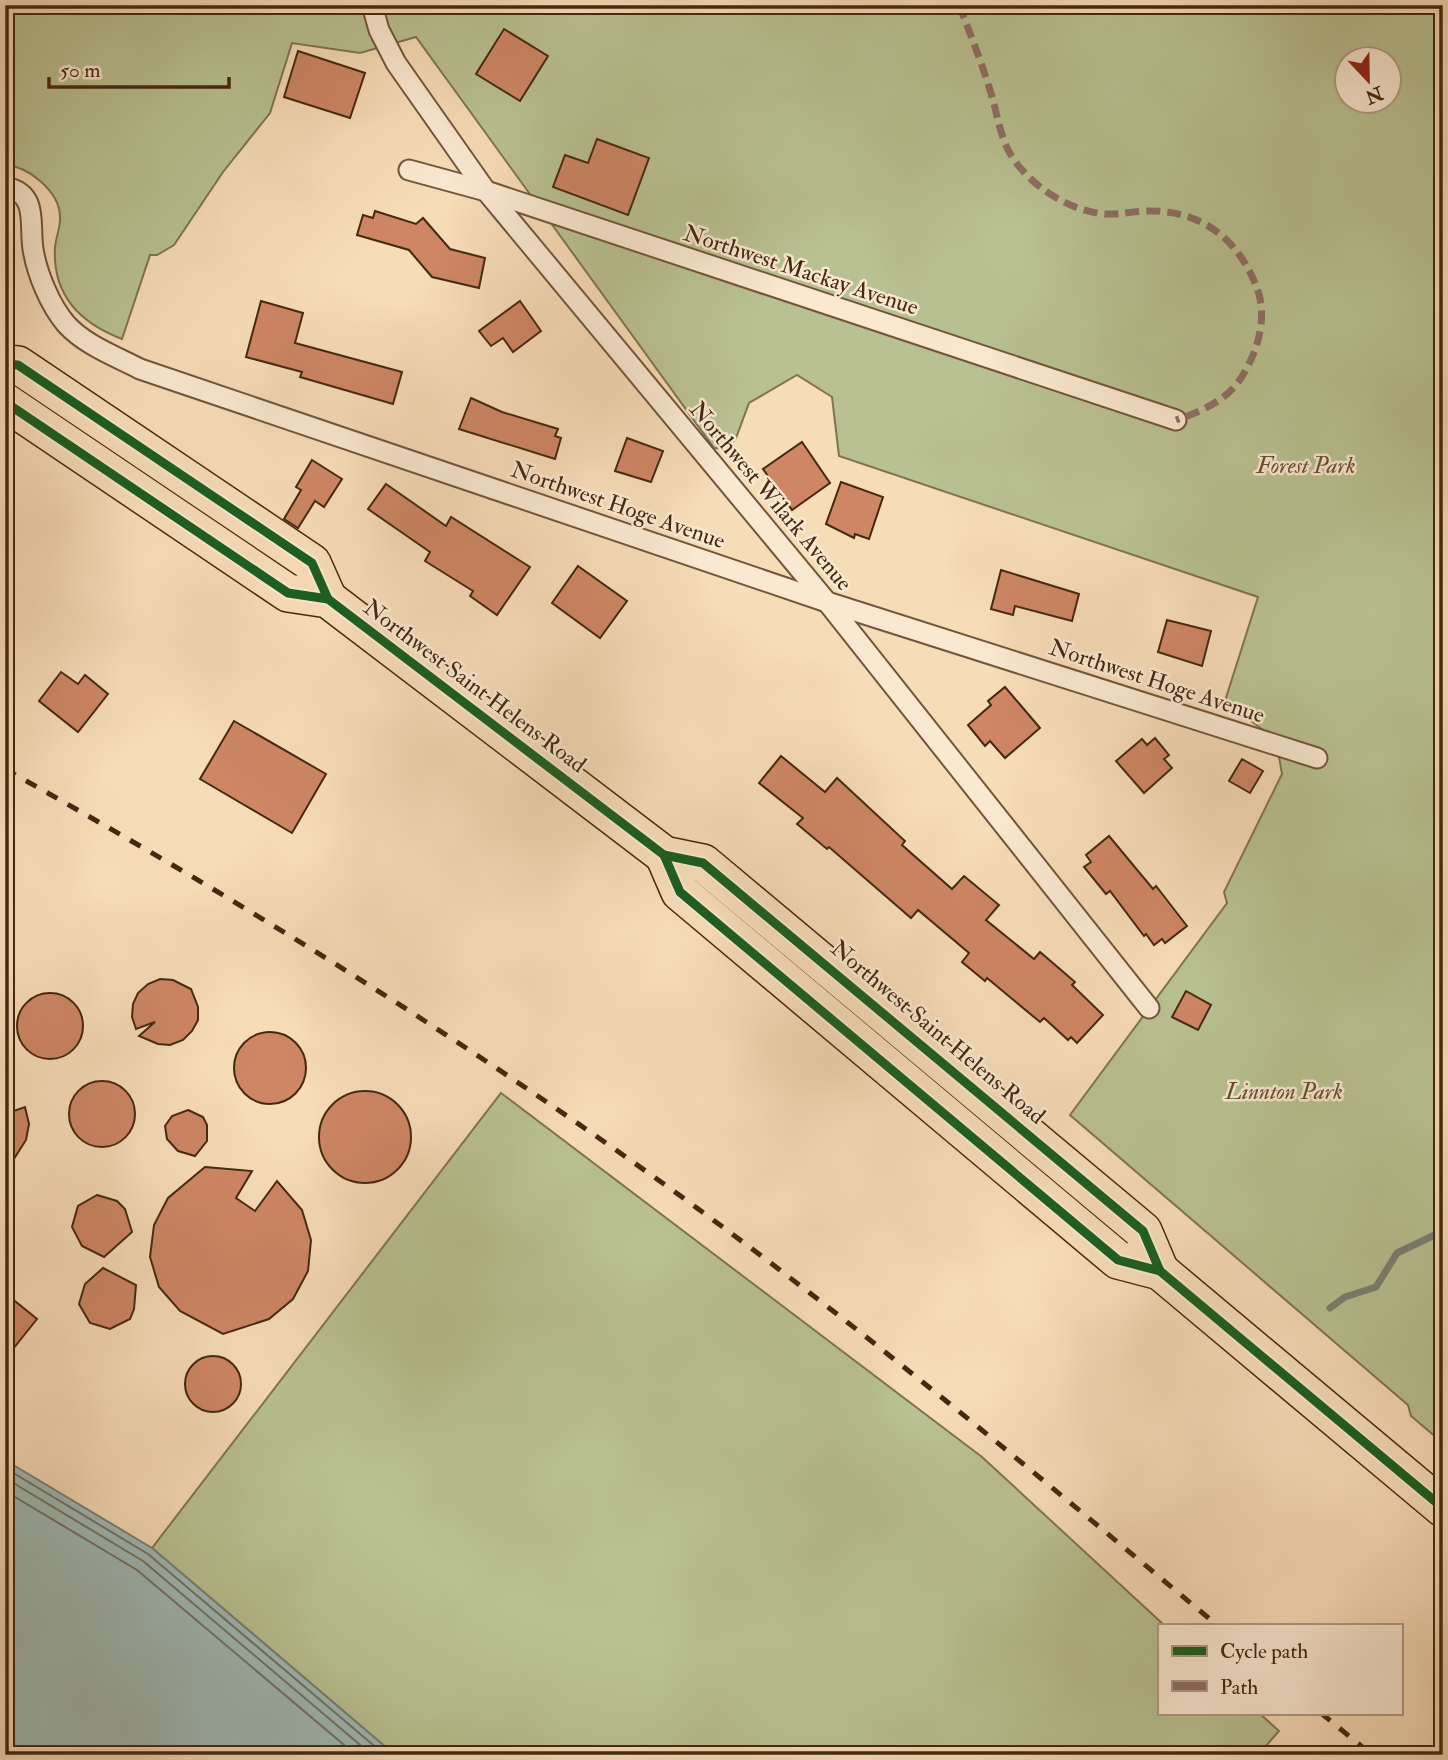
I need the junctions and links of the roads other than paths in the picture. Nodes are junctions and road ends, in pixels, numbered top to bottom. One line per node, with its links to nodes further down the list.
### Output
1 (372, 5): 4 (street, Northwest Wilark Avenue)
2 (410, 170): 4 (street, Northwest Mackay Avenue)
3 (5, 187): 9 (street, Northwest Hoge Avenue)
4 (486, 191): 7 (street, Northwest Mackay Avenue); 9 (street, Northwest Wilark Avenue)
5 (5, 364): 8 (highway, Northwest Saint Helens Road)
6 (5, 402): 8 (highway, Northwest Saint Helens Road)
7 (1176, 420)
8 (328, 599): 12 (highway, Northwest Saint Helens Road)
9 (827, 602): 10 (street, Northwest Hoge Avenue); 11 (street, Northwest Wilark Avenue)
10 (1317, 758)
11 (1149, 1008)
12 (1443, 1508)

